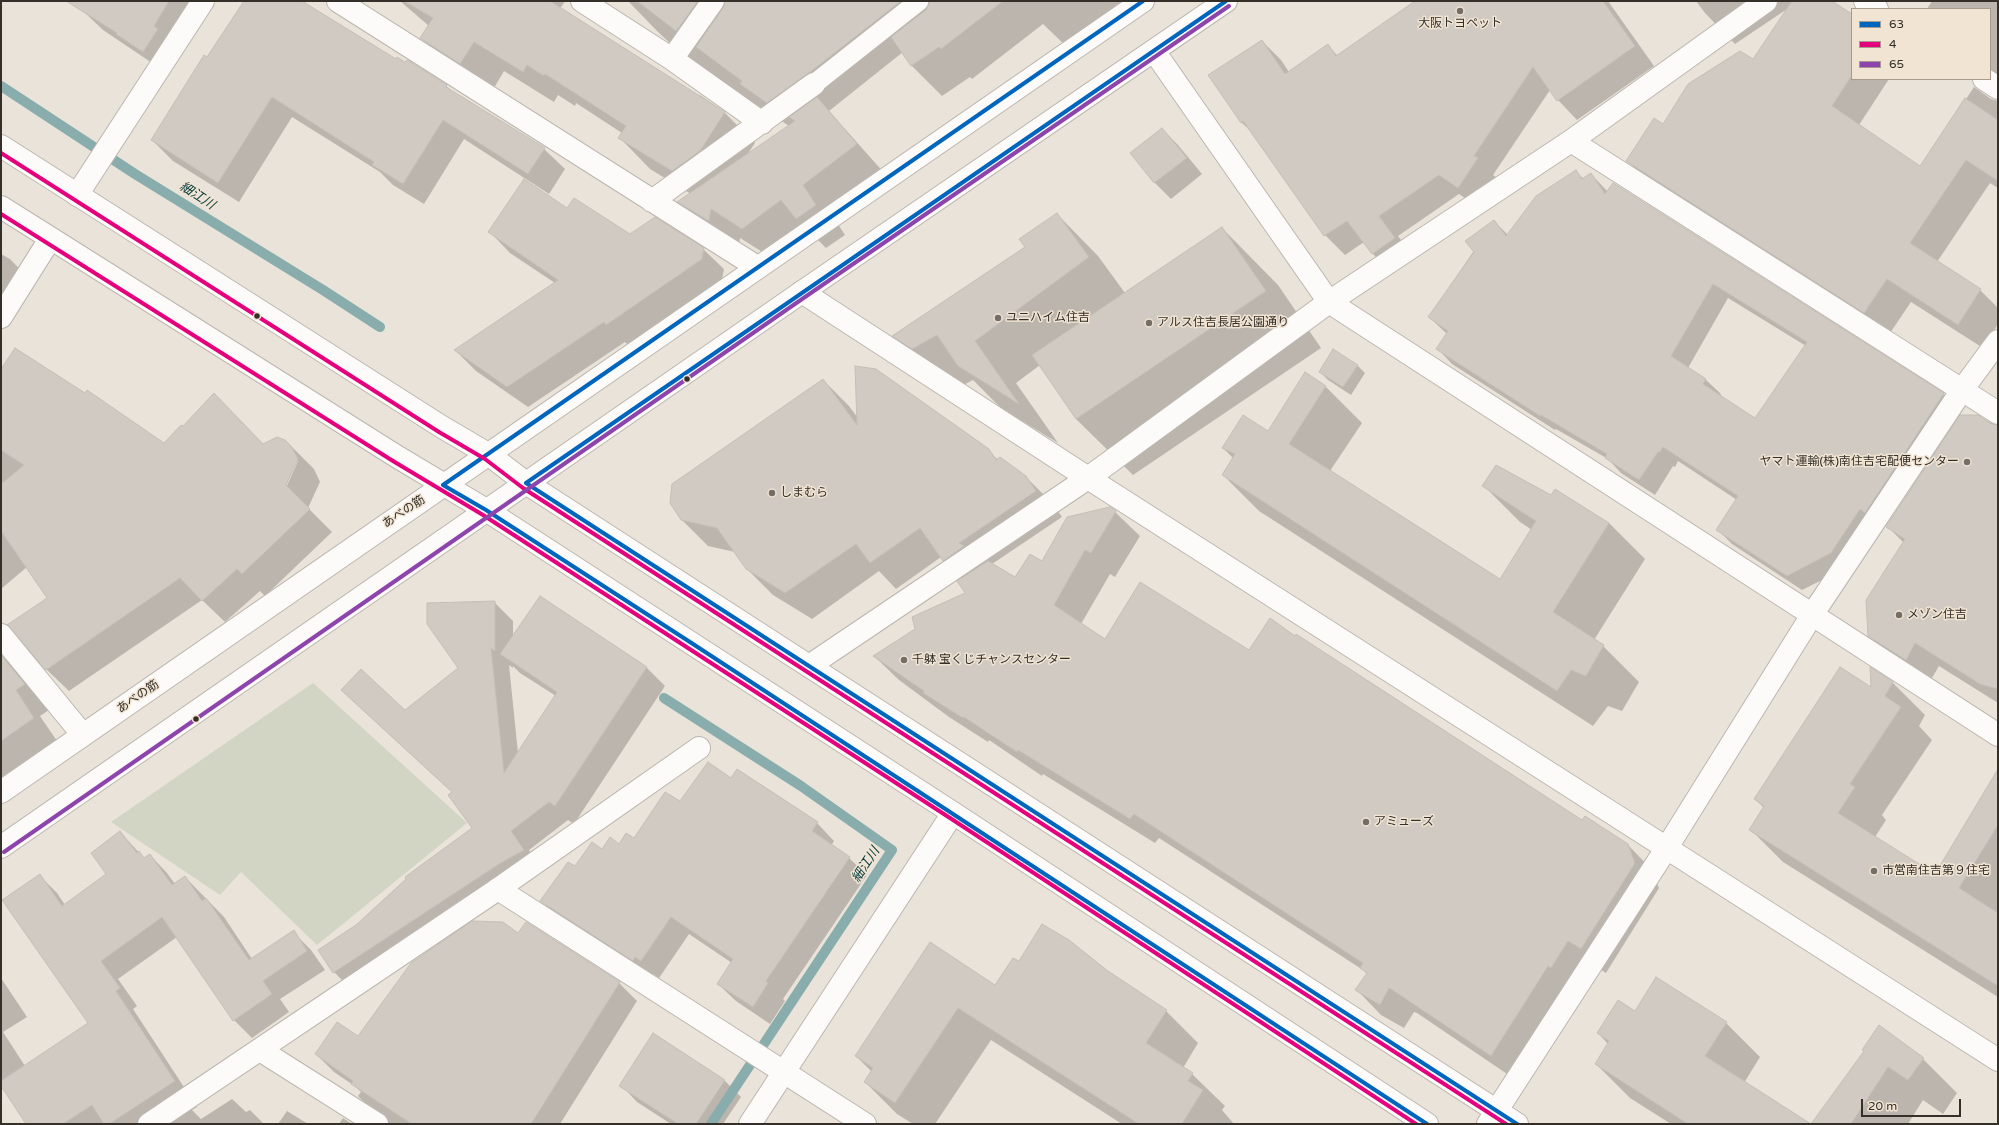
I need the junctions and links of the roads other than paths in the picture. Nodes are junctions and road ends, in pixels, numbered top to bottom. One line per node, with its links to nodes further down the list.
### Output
1 (203, 1): 19 (main road)
2 (338, 1): 20 (main road)
3 (582, 1): 12 (main road)
4 (713, 1): 12 (main road)
5 (919, 1): 14 (lane)
6 (1143, 1): 23 (main road, あべの筋)
7 (1226, 1): 11 (main road)
8 (1766, 1): 17 (main road)
9 (1864, 1): 10 (main road)
10 (1875, 8)
11 (1154, 51): 24 (main road); 25 (main road)
12 (672, 59): 16 (main road)
13 (1986, 80): 15 (main road)
14 (814, 84): 16 (main road)
15 (1998, 88)
16 (762, 123): 20 (main road)
17 (1570, 141): 25 (main road); 28 (main road)
18 (1, 146): 19 (main road)
19 (77, 195): 30 (main road)
20 (652, 201): 23 (main road)
21 (1, 207): 22 (main road)
22 (50, 239): 26 (main road); 33 (main road)
23 (757, 267): 30 (main road, あべの筋)
24 (802, 292): 31 (main road); 32 (main road)
25 (1329, 302): 31 (main road); 35 (main road)
26 (1, 317)
27 (1998, 341): 28 (main road)
28 (1962, 390): 29 (main road); 35 (main road)
29 (1998, 413)
30 (488, 454): 32 (main road); 33 (main road, あべの筋)
31 (1088, 478): 37 (main road); 44 (main road)
32 (526, 483): 34 (main road); 37 (main road)
33 (443, 485): 34 (main road); 38 (main road, あべの筋)
34 (486, 510): 42 (main road); 43 (main road)
35 (1812, 615): 39 (main road); 44 (main road)
36 (1, 635): 38 (main road)
37 (809, 666): 49 (main road)
38 (83, 735): 41 (main road, あべの筋)
39 (1998, 735)
40 (700, 748): 45 (main road)
41 (1, 792)
42 (953, 813): 48 (main road); 54 (main road)
43 (1, 847)
44 (1666, 848): 47 (main road); 49 (main road)
45 (498, 889): 46 (main road); 48 (main road)
46 (260, 1050): 50 (main road); 51 (main road)
47 (1998, 1060)
48 (784, 1072): 52 (main road); 53 (main road)
49 (1492, 1117): 55 (main road)
50 (149, 1124)
51 (377, 1124)
52 (750, 1124)
53 (865, 1124)
54 (1427, 1124)
55 (1517, 1124)

